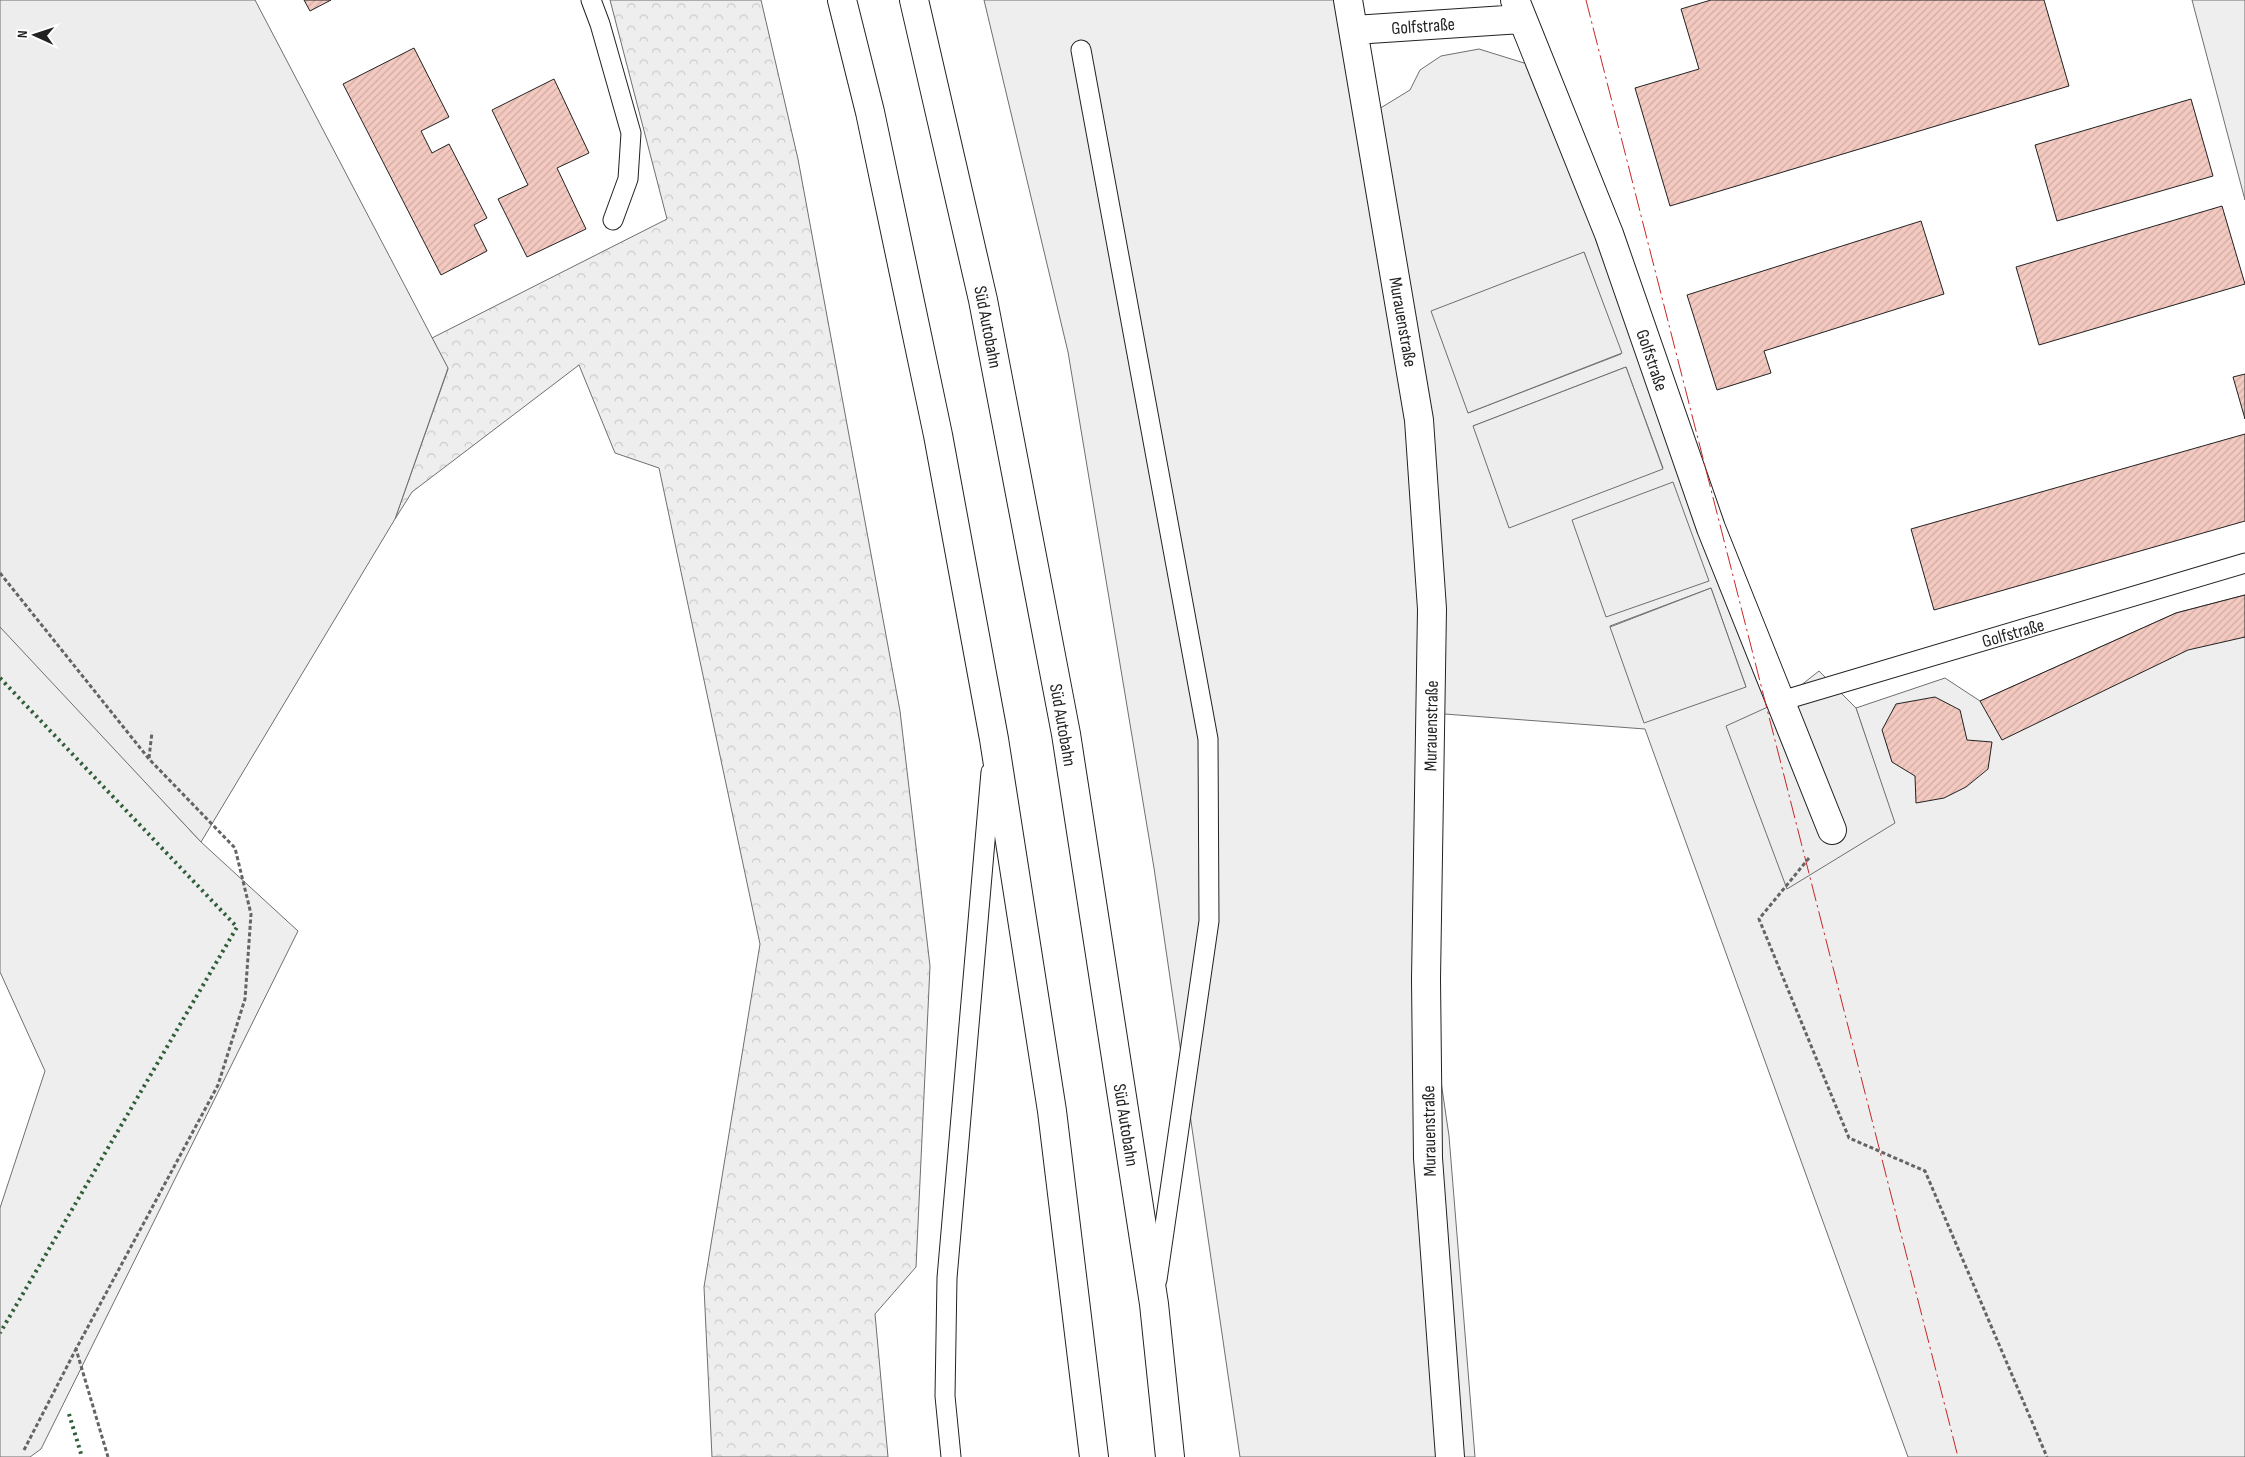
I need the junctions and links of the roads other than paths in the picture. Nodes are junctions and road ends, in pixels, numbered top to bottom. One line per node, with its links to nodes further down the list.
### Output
1 (591, 0): 8 (lane)
2 (842, 0): 11 (main road)
3 (914, 0): 13 (main road, Süd Autobahn)
4 (1348, 0): 6 (main road, Murauenstraße)
5 (1518, 10): 6 (main road, Golfstraße); 10 (main road, Golfstraße)
6 (1354, 30): 17 (main road, Murauenstraße)
7 (1081, 50): 13 (lane)
8 (612, 220)
9 (2245, 563): 10 (lane, Golfstraße)
10 (1781, 701): 12 (main road, Golfstraße)
11 (994, 739): 14 (lane); 15 (main road)
12 (1832, 830)
13 (1154, 1304): 16 (main road, Süd Autobahn)
14 (952, 1457)
15 (1094, 1457)
16 (1170, 1457)
17 (1450, 1457)

